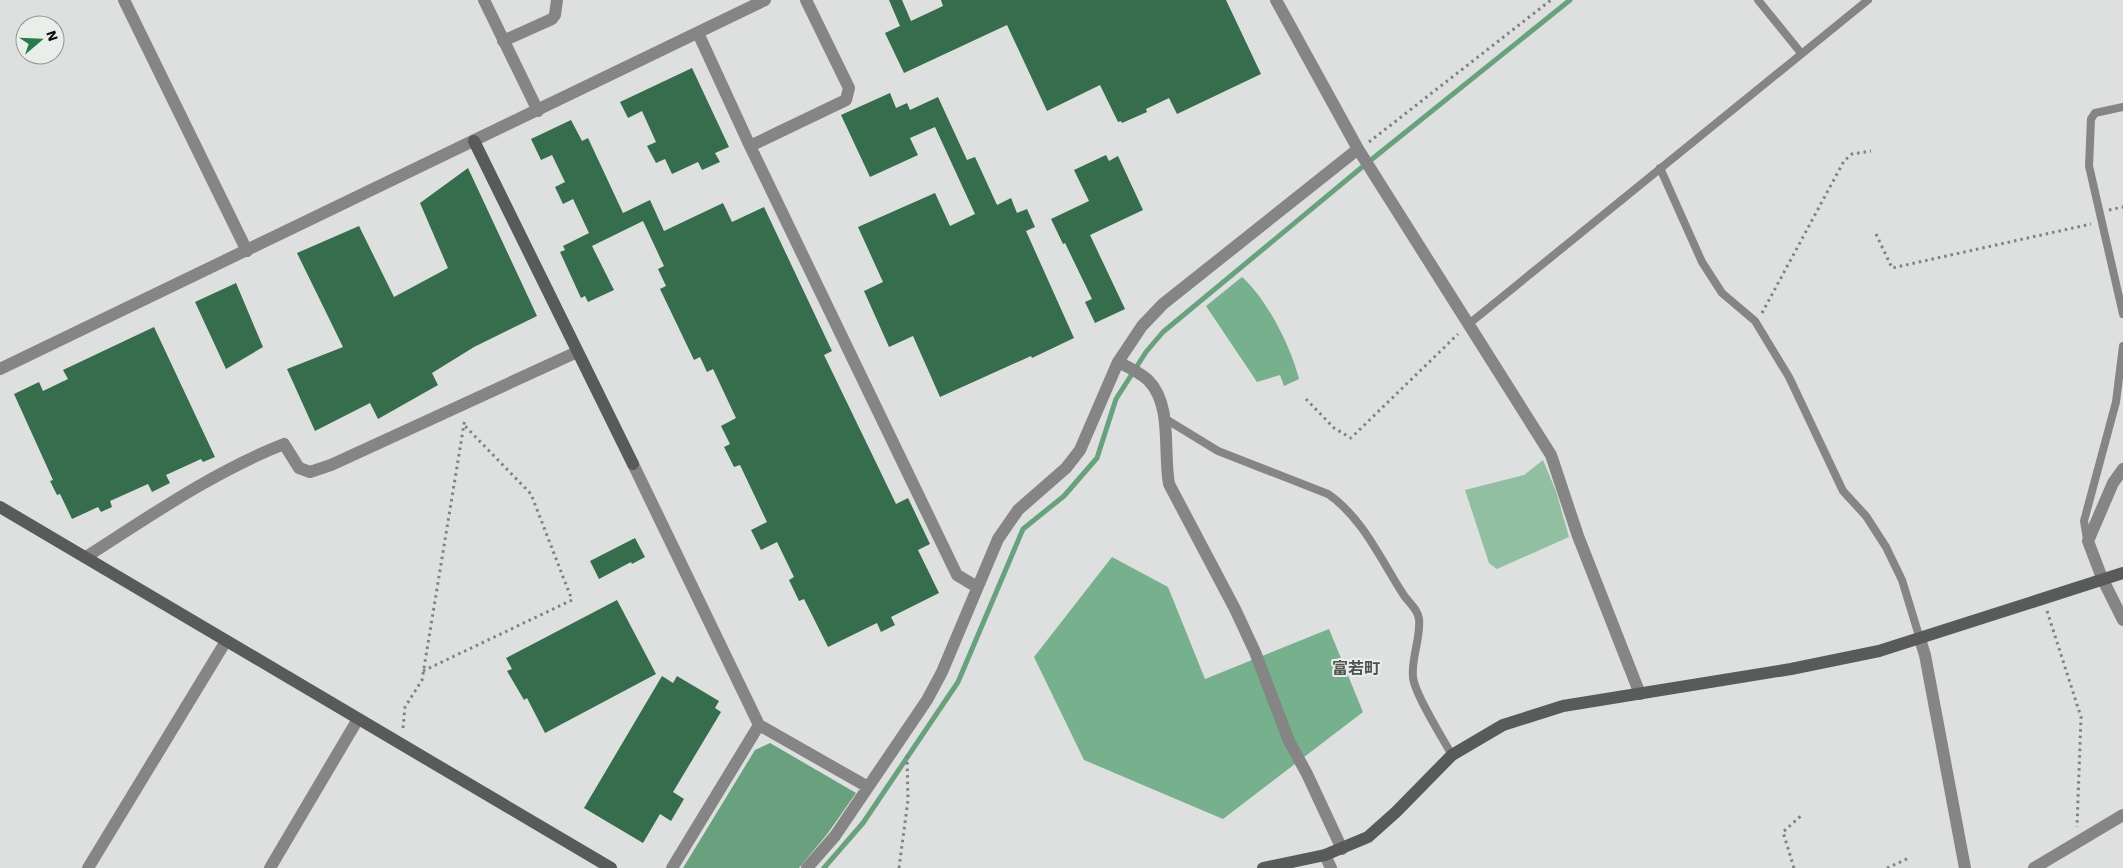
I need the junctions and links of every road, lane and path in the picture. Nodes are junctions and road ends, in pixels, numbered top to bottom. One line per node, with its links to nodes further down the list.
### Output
1 (124, 0): 23 (street)
2 (484, 0): 12 (street)
3 (557, 0): 12 (street)
4 (765, 0): 10 (street)
5 (806, 0): 17 (street)
6 (1276, 0): 19 (street)
7 (1551, 0): 19 (path)
8 (1758, 0): 13 (lane)
9 (1868, 0): 13 (lane)
10 (748, 4): 11 (street)
11 (698, 33): 15 (street); 17 (street)
12 (503, 41): 15 (street)
13 (1801, 54): 20 (lane)
14 (2123, 107): 21 (lane)
15 (538, 111): 16 (street)
16 (474, 141): 23 (street); 28 (street)
17 (750, 146): 41 (street)
18 (1871, 151): 25 (path)
19 (1360, 153): 26 (street); 29 (street)
20 (1660, 168): 25 (lane); 26 (lane)
21 (2102, 222): 22 (path); 24 (lane)
22 (1876, 234)
23 (247, 251): 30 (street)
24 (2123, 314)
25 (1755, 321): 44 (lane)
26 (1470, 323): 31 (path); 47 (street)
27 (2123, 346): 37 (lane)
28 (577, 352): 32 (street); 49 (street)
29 (1124, 365): 33 (street); 41 (street)
30 (0, 369)
31 (1306, 399)
32 (467, 402): 34 (path); 38 (street)
33 (1164, 418): 52 (lane); 57 (street)
34 (464, 425): 46 (path); 46 (path)
35 (2123, 469): 37 (street)
36 (0, 507): 38 (street)
37 (2088, 541): 40 (street)
38 (86, 557): 45 (street)
39 (2123, 573): 40 (street)
40 (2102, 578): 42 (street); 43 (street)
41 (977, 587): 50 (street)
42 (2043, 598): 44 (street); 56 (path)
43 (2123, 620)
44 (1920, 639): 47 (street); 70 (street)
45 (226, 641): 48 (street); 60 (street)
46 (423, 671): 51 (path)
47 (1640, 694): 52 (street)
48 (358, 720): 51 (street); 61 (street)
49 (759, 725): 53 (street); 63 (street)
50 (906, 731): 53 (street); 65 (path)
51 (401, 745): 62 (street)
52 (1452, 755): 57 (street)
53 (868, 787): 64 (street)
54 (1803, 814): 68 (path)
55 (2123, 814): 56 (street)
56 (2076, 843): 71 (street)
57 (1342, 849): 58 (street)
58 (1325, 855): 66 (street); 67 (street)
59 (1909, 858): 69 (path)
60 (88, 868)
61 (270, 868)
62 (611, 868)
63 (672, 868)
64 (807, 868)
65 (899, 868)
66 (1263, 868)
67 (1331, 868)
68 (1794, 868)
69 (1887, 868)
70 (1965, 868)
71 (2034, 868)

